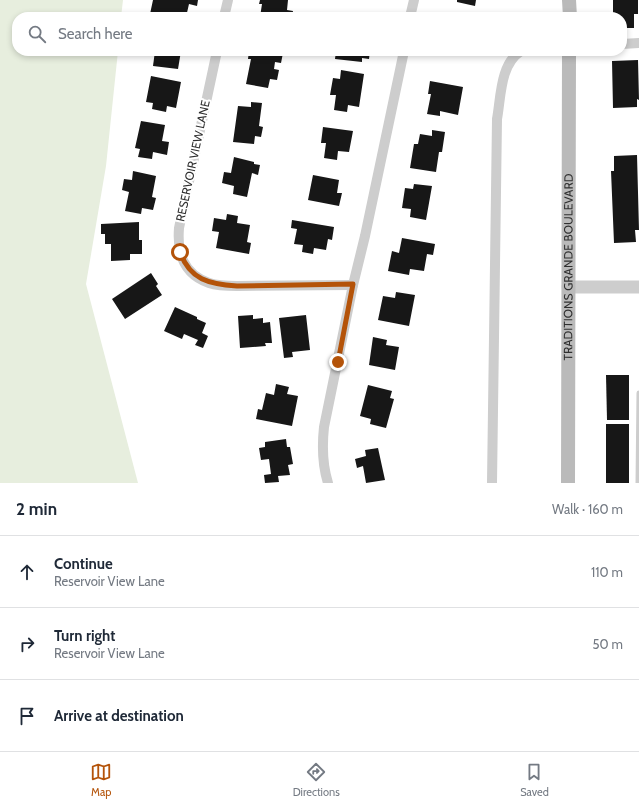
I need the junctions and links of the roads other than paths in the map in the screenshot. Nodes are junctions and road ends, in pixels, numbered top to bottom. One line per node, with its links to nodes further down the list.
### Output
1 (228, 0): 4 (street)
2 (414, 0): 5 (street)
3 (570, 0): 6 (main road)
4 (225, 12)
5 (411, 12)
6 (570, 12)
7 (639, 43): 8 (street)
8 (627, 44)
9 (216, 56): 13 (street, RESERVOIR VIEW LANE)
10 (403, 56): 13 (street)
11 (514, 56): 18 (street)
12 (569, 56): 14 (main road, TRADITIONS GRANDE BOULEVARD)
13 (353, 284): 17 (street)
14 (568, 287): 15 (street); 19 (main road, TRADITIONS GRANDE BOULEVARD)
15 (639, 287)
16 (639, 393): 20 (lane)
17 (328, 483)
18 (492, 483)
19 (568, 483)
20 (638, 483)

